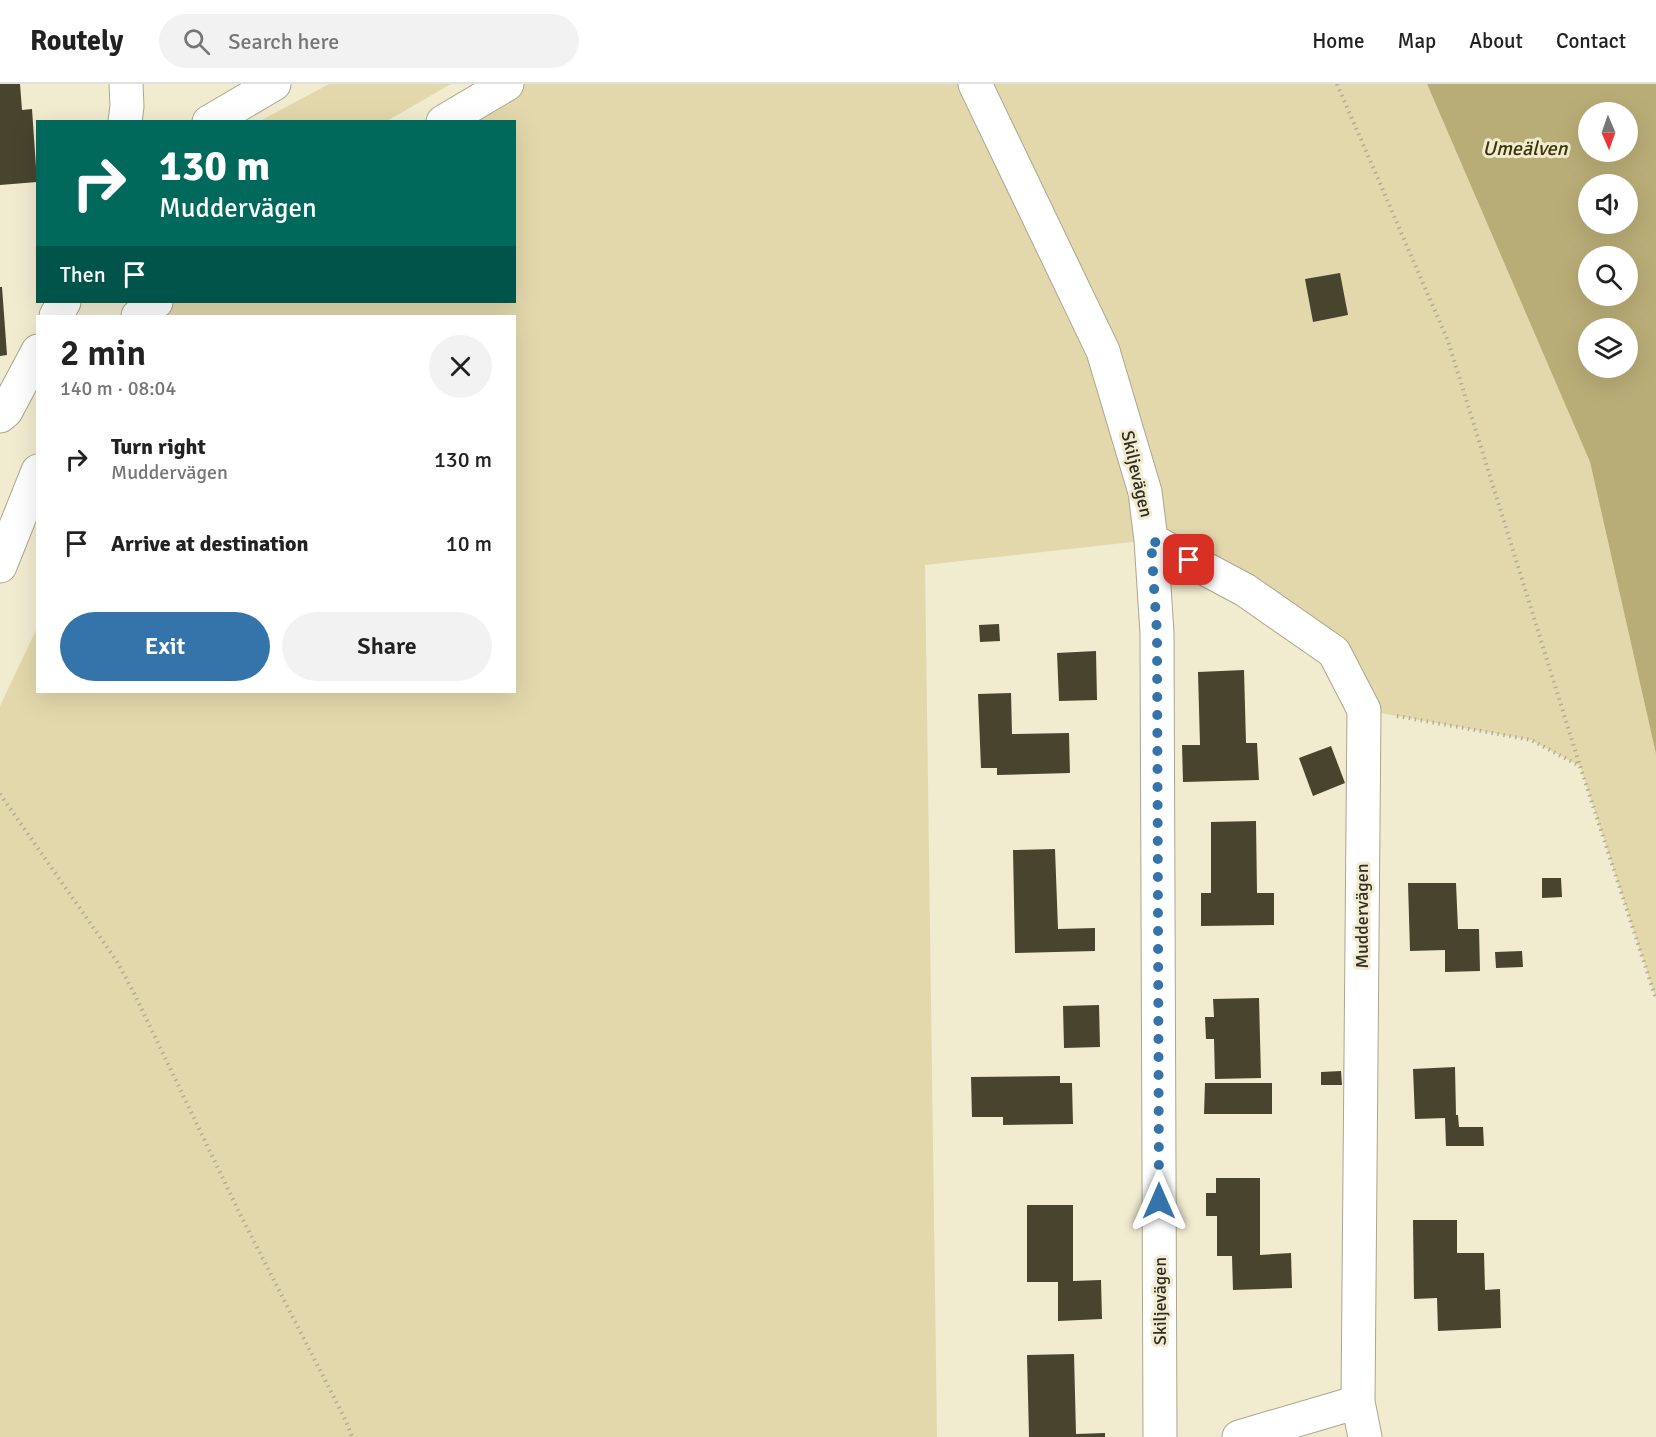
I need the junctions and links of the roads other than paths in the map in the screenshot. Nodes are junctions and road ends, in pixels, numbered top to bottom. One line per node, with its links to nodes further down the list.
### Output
1 (126, 84): 5 (street)
2 (274, 84): 6 (street)
3 (507, 84): 7 (street)
4 (975, 84): 13 (street, Skiljevägen)
5 (125, 120)
6 (212, 120)
7 (446, 120)
8 (155, 303): 9 (street)
9 (139, 315)
10 (36, 355): 11 (street)
11 (0, 416)
12 (36, 476): 14 (street)
13 (1151, 540): 15 (street, Muddervägen); 16 (street, Skiljevägen)
14 (0, 566)
15 (1358, 1402): 17 (street); 18 (street, Muddervägen)
16 (1160, 1437)
17 (1239, 1437)
18 (1365, 1437)

